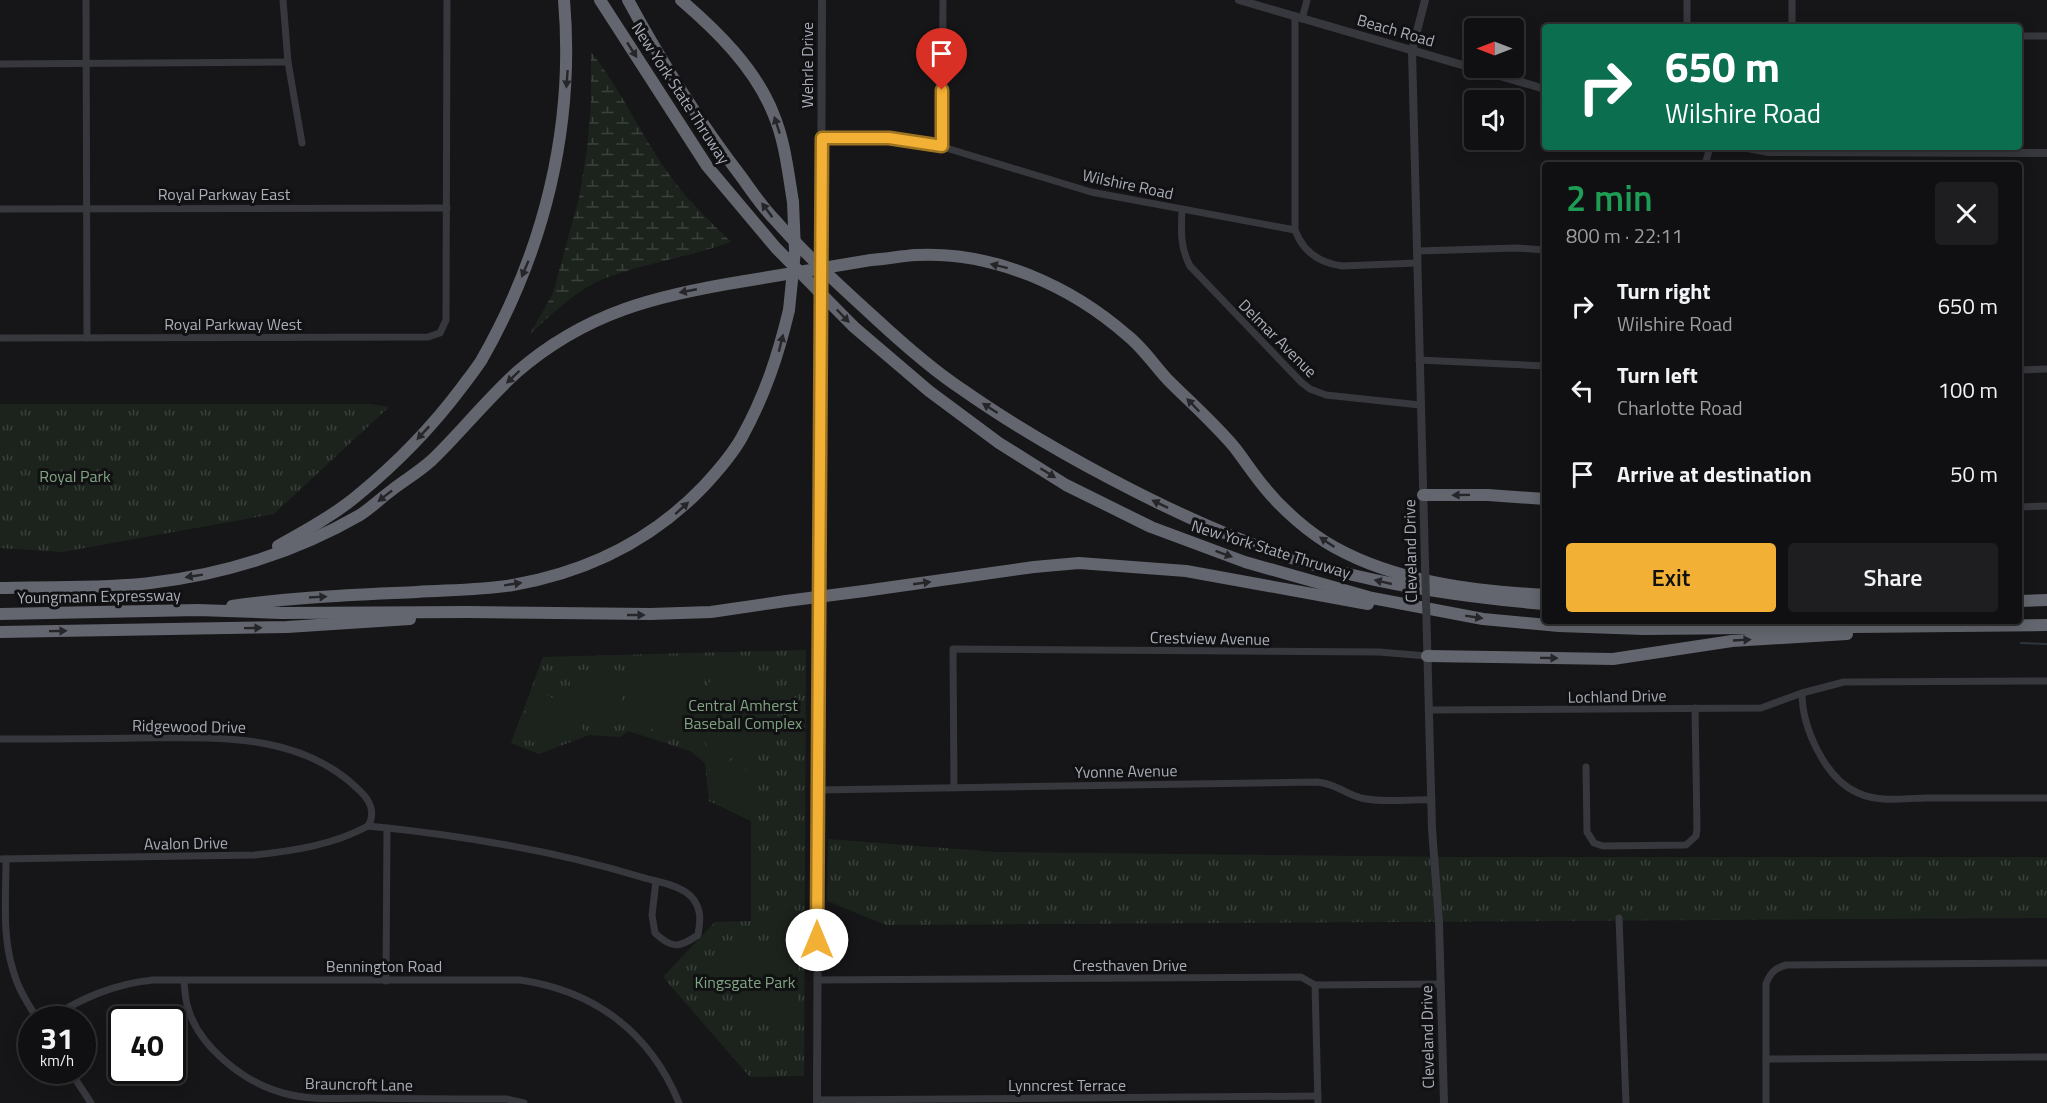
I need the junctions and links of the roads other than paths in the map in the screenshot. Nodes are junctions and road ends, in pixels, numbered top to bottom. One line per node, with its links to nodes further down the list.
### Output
1 (86, 0): 22 (street)
2 (283, 0): 21 (street)
3 (447, 0): 31 (street)
4 (564, 0): 50 (highway, one-way to 50)
5 (600, 0): 58 (highway, New York State Thruway, one-way to 58)
6 (628, 0): 57 (highway, New York State Thruway, one-way to 6)
7 (681, 0): 59 (highway, one-way to 7, bridge)
8 (822, 0): 25 (street, Wehrle Drive)
9 (943, 0): 27 (street)
10 (1239, 0): 15 (street, Beach Road)
11 (1307, 0): 15 (street)
12 (1425, 0): 20 (street, Cleveland Drive)
13 (1687, 0): 16 (street)
14 (1792, 0): 17 (street)
15 (1298, 17): 20 (street, Beach Road); 35 (street)
16 (1687, 24)
17 (1792, 24)
18 (2022, 36): 19 (street)
19 (2047, 36)
20 (1412, 51): 24 (street, Beach Road); 37 (street, Cleveland Drive)
21 (288, 62): 22 (street); 26 (street)
22 (86, 63): 23 (street); 33 (street)
23 (0, 64)
24 (1542, 88)
25 (822, 138): 27 (street, Wilshire Road); 73 (street, Wehrle Drive, bridge)
26 (302, 143)
27 (942, 146): 34 (street, Wilshire Road)
28 (1752, 150): 29 (street)
29 (1795, 150): 30 (street)
30 (2047, 153)
31 (447, 208): 33 (street, Royal Parkway East); 40 (street, Royal Parkway West)
32 (0, 209): 33 (street, Royal Parkway East)
33 (86, 209): 40 (street)
34 (1182, 210): 35 (street, Wilshire Road); 45 (street, Delmar Avenue)
35 (1295, 230): 38 (street)
36 (1542, 250): 37 (street)
37 (1417, 251): 38 (street, Cleveland Drive)
38 (1417, 263): 41 (street, Cleveland Drive)
39 (0, 338): 40 (street, Royal Parkway West)
40 (87, 338)
41 (1419, 360): 42 (street); 45 (street, Cleveland Drive)
42 (1542, 366)
43 (2047, 369): 44 (street)
44 (2022, 370)
45 (1420, 405): 46 (street, Cleveland Drive)
46 (1423, 495): 47 (highway, one-way to 46); 65 (street, Cleveland Drive, bridge)
47 (1542, 499)
48 (2047, 506): 49 (street)
49 (2022, 507)
50 (250, 561): 52 (highway, Youngmann Expressway, one-way to 52); 54 (highway, one-way to 50, bridge)
51 (0, 583): 52 (highway)
52 (24, 587): 53 (highway, Youngmann Expressway)
53 (0, 588)
54 (1542, 595)
55 (2047, 600): 56 (highway)
56 (2022, 601)
57 (1542, 604)
58 (1416, 607): 60 (highway, one-way to 58, bridge); 63 (highway, New York State Thruway, one-way to 63)
59 (198, 610): 60 (highway); 61 (highway, Youngmann Expressway)
60 (468, 612): 64 (highway, one-way to 60)
61 (0, 614)
62 (2047, 625): 63 (highway, New York State Thruway)
63 (1996, 626): 65 (highway, one-way to 63)
64 (0, 632)
65 (1427, 656): 69 (street, Cleveland Drive); 72 (street, Crestview Avenue)
66 (2047, 681): 67 (street, Lochland Drive)
67 (1802, 695): 68 (street, Lochland Drive); 74 (street)
68 (1695, 708): 69 (street, Lochland Drive); 71 (street)
69 (1429, 710): 75 (street, Cleveland Drive)
70 (0, 739): 76 (street, Ridgewood Drive)
71 (1586, 767)
72 (954, 787): 73 (street, Yvonne Avenue); 75 (street, Yvonne Avenue)
73 (818, 790): 82 (street, Wehrle Drive)
74 (2047, 798)
75 (1432, 800): 85 (street, Cleveland Drive)
76 (368, 826): 77 (street); 78 (street, Avalon Drive)
77 (387, 828): 79 (street); 84 (street)
78 (3, 859): 87 (street)
79 (656, 881): 79 (street)
80 (1619, 918): 98 (street)
81 (2047, 963): 90 (street)
82 (817, 980): 86 (street, Cresthaven Drive); 93 (street, Wehrle Drive)
83 (184, 981): 84 (street, Bennington Road); 88 (street, Bennington Road); 95 (street, Brauncroft Lane)
84 (386, 981): 96 (street, Bennington Road)
85 (1441, 984): 86 (street, Cresthaven Drive); 97 (street, Cleveland Drive)
86 (1314, 985): 92 (street)
87 (30, 1006)
88 (72, 1006)
89 (2047, 1057): 90 (street)
90 (1766, 1059): 99 (street)
91 (79, 1084): 94 (street)
92 (1318, 1100): 93 (street, Lynncrest Terrace)
93 (817, 1102)
94 (91, 1103)
95 (524, 1103)
96 (679, 1103)
97 (1444, 1103)
98 (1626, 1103)
99 (1766, 1103)

